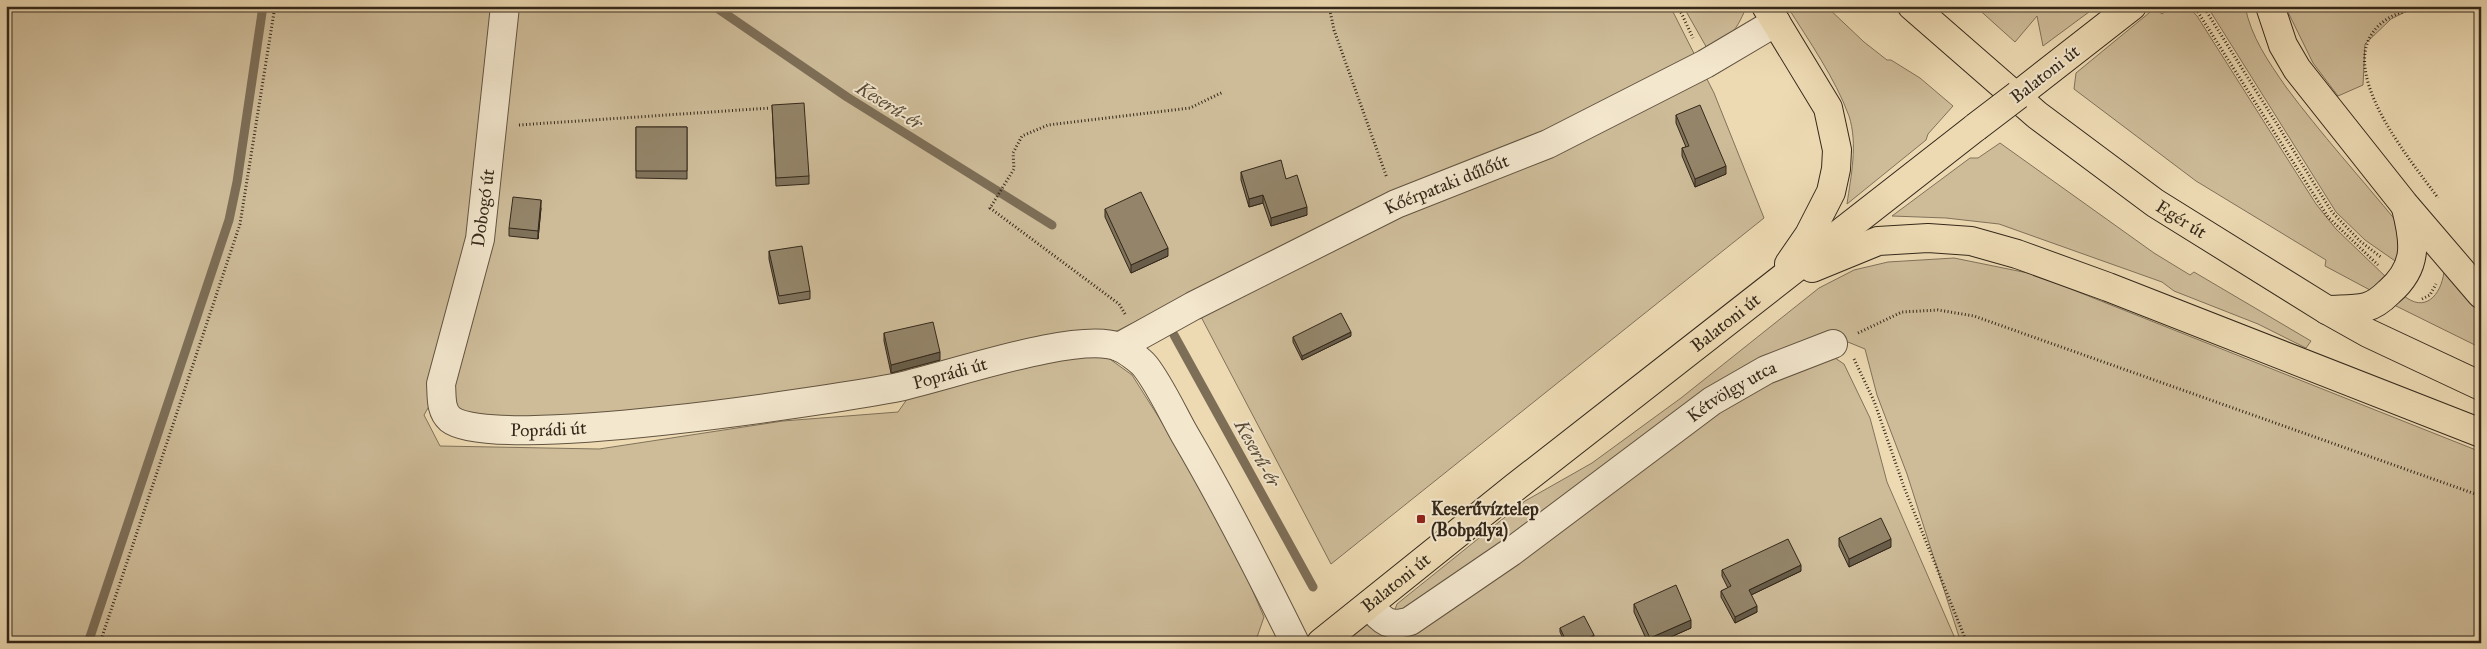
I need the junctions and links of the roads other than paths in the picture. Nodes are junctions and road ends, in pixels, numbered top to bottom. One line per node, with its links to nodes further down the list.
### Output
1 (505, 6): 13 (street, Dobogó út)
2 (1912, 6): 9 (main road, Egér út)
3 (2132, 6): 7 (main road, Balatoni út, bridge)
4 (2270, 6): 6 (main road)
5 (1771, 14): 7 (main road); 10 (street, Kőérpataki dűlőút)
6 (2404, 204): 8 (main road); 9 (main road)
7 (1774, 286): 14 (main road); 15 (main road, Balatoni út)
8 (2481, 294)
9 (2327, 310): 12 (main road, Egér út)
10 (1128, 342): 13 (street, Poprádi út); 16 (street, Poprádi út)
11 (1834, 344): 15 (street, Kétvölgy utca)
12 (2481, 386)
13 (442, 407)
14 (2481, 433)
15 (1369, 605): 17 (main road, Balatoni út)
16 (1295, 643)
17 (1321, 643)

